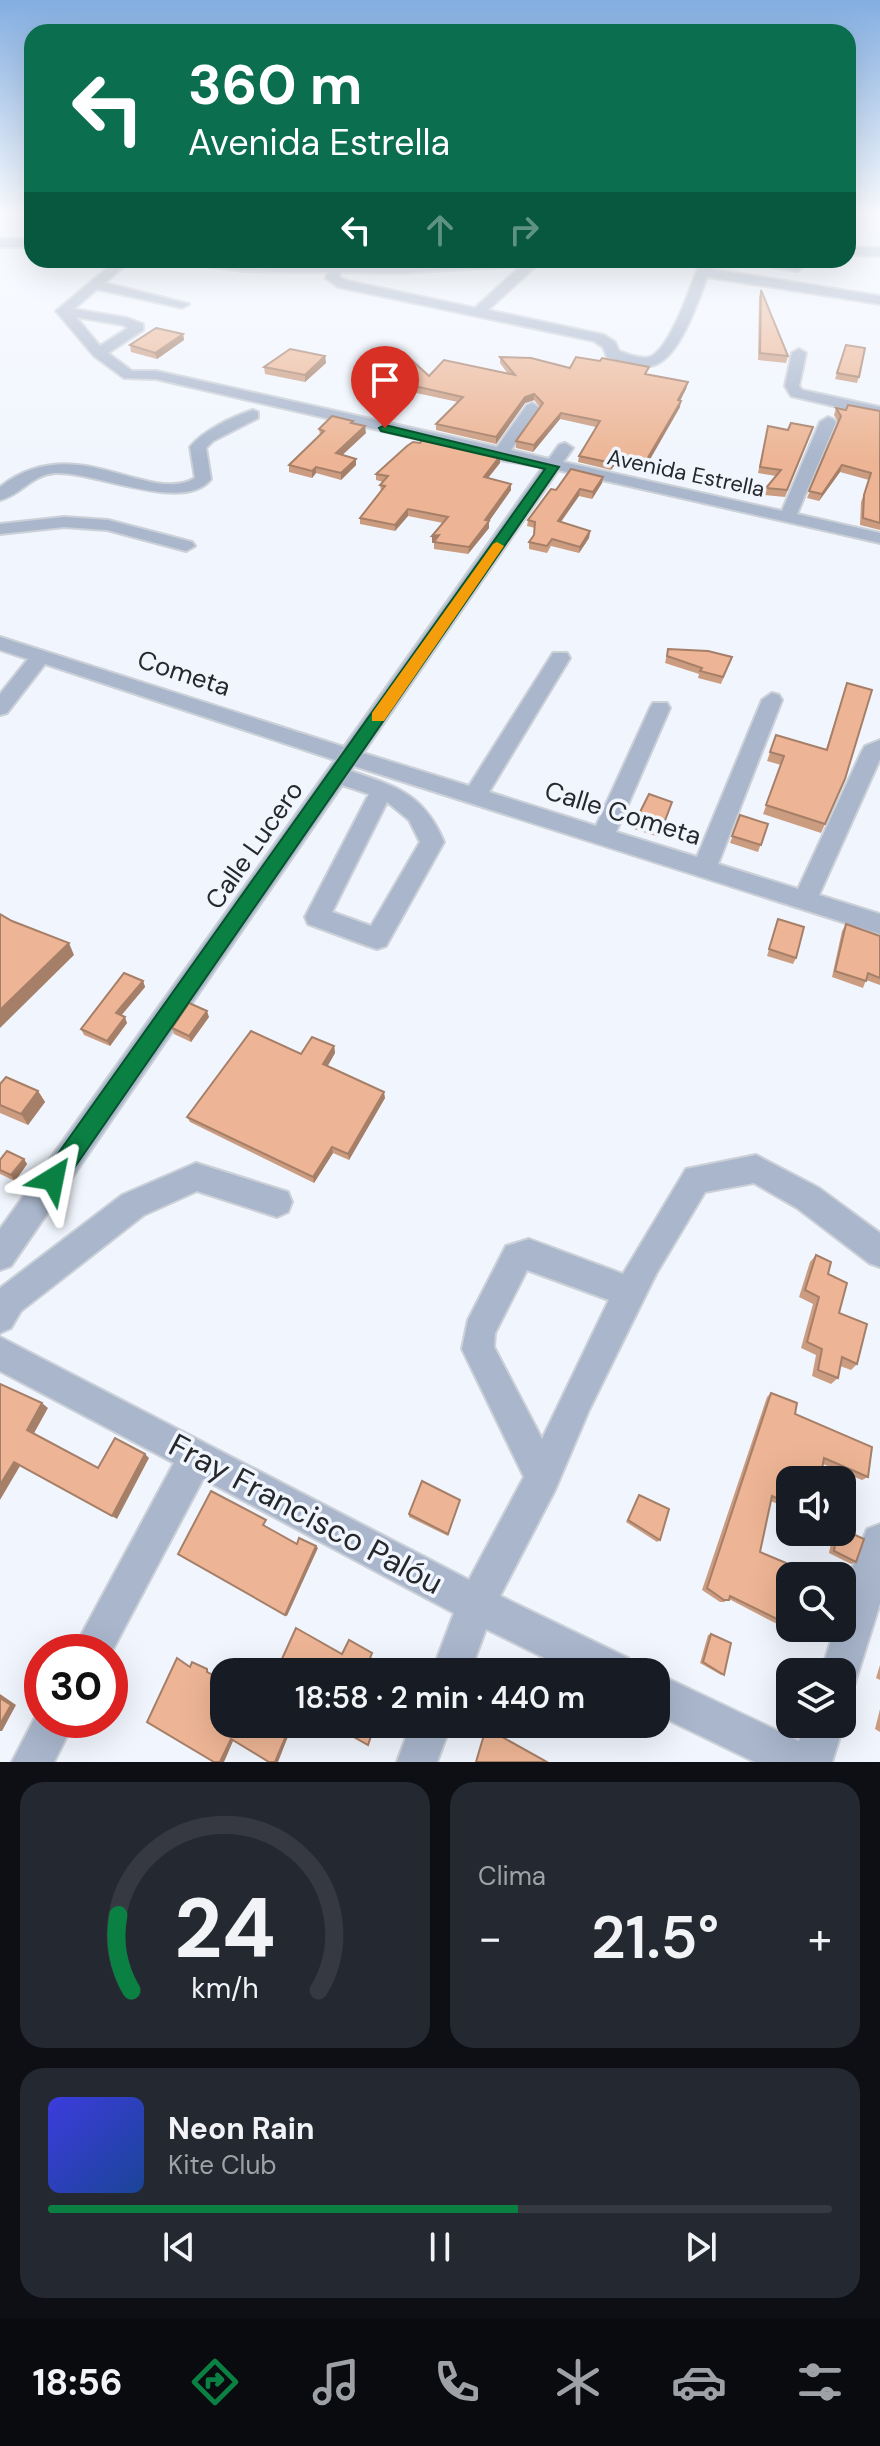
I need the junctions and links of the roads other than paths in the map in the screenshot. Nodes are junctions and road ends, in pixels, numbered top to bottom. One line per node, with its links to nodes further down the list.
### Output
1 (83, 295): 9 (street)
2 (142, 295): 8 (street)
3 (397, 295): 10 (street)
4 (496, 295): 10 (street)
5 (693, 295): 10 (street)
6 (855, 295): 7 (street)
7 (880, 300)
8 (182, 304)
9 (63, 311): 11 (street, Avenida Estrella); 11 (street)
10 (478, 312)
11 (99, 353): 17 (street, Avenida Estrella)
12 (799, 353): 14 (street)
13 (532, 408): 17 (street)
14 (880, 412)
15 (253, 415): 19 (street)
16 (828, 422): 20 (street)
17 (500, 455): 18 (street, Avenida Estrella)
18 (559, 457): 20 (street, Avenida Estrella); 31 (street, Calle Lucero)
19 (0, 495)
20 (787, 518): 22 (street, Avenida Estrella)
21 (0, 529): 23 (street)
22 (880, 538)
23 (186, 546)
24 (0, 643): 25 (street, Cometa)
25 (41, 656): 28 (street); 31 (street, Cometa)
26 (560, 658): 33 (street)
27 (772, 700): 35 (street)
28 (0, 708)
29 (660, 708): 34 (street)
30 (880, 747): 36 (street)
31 (344, 766): 32 (street); 33 (street, Calle Cometa); 40 (street, Calle Lucero)
32 (382, 791): 32 (street)
33 (475, 796): 34 (street, Calle Cometa)
34 (603, 836): 35 (street, Calle Cometa)
35 (704, 868): 36 (street, Calle Cometa)
36 (805, 900): 37 (street, Calle Cometa)
37 (880, 924)
38 (277, 1202): 42 (street)
39 (880, 1252): 41 (street)
40 (0, 1255)
41 (630, 1292): 45 (street); 45 (street)
42 (0, 1317)
43 (0, 1353): 44 (street, Fray Francisco Palóu)
44 (197, 1455): 47 (street, Fray Francisco Palóu); 48 (street)
45 (543, 1478): 47 (street)
46 (880, 1542): 51 (street)
47 (476, 1604): 49 (street); 50 (street, Fray Francisco Palóu)
48 (101, 1634)
49 (456, 1658)
50 (586, 1658)
51 (844, 1658)
52 (670, 1700): 58 (street)
53 (45, 1738): 56 (street)
54 (426, 1738): 57 (street)
55 (820, 1738): 59 (street)
56 (32, 1762)
57 (417, 1762)
58 (798, 1762)
59 (812, 1762)

